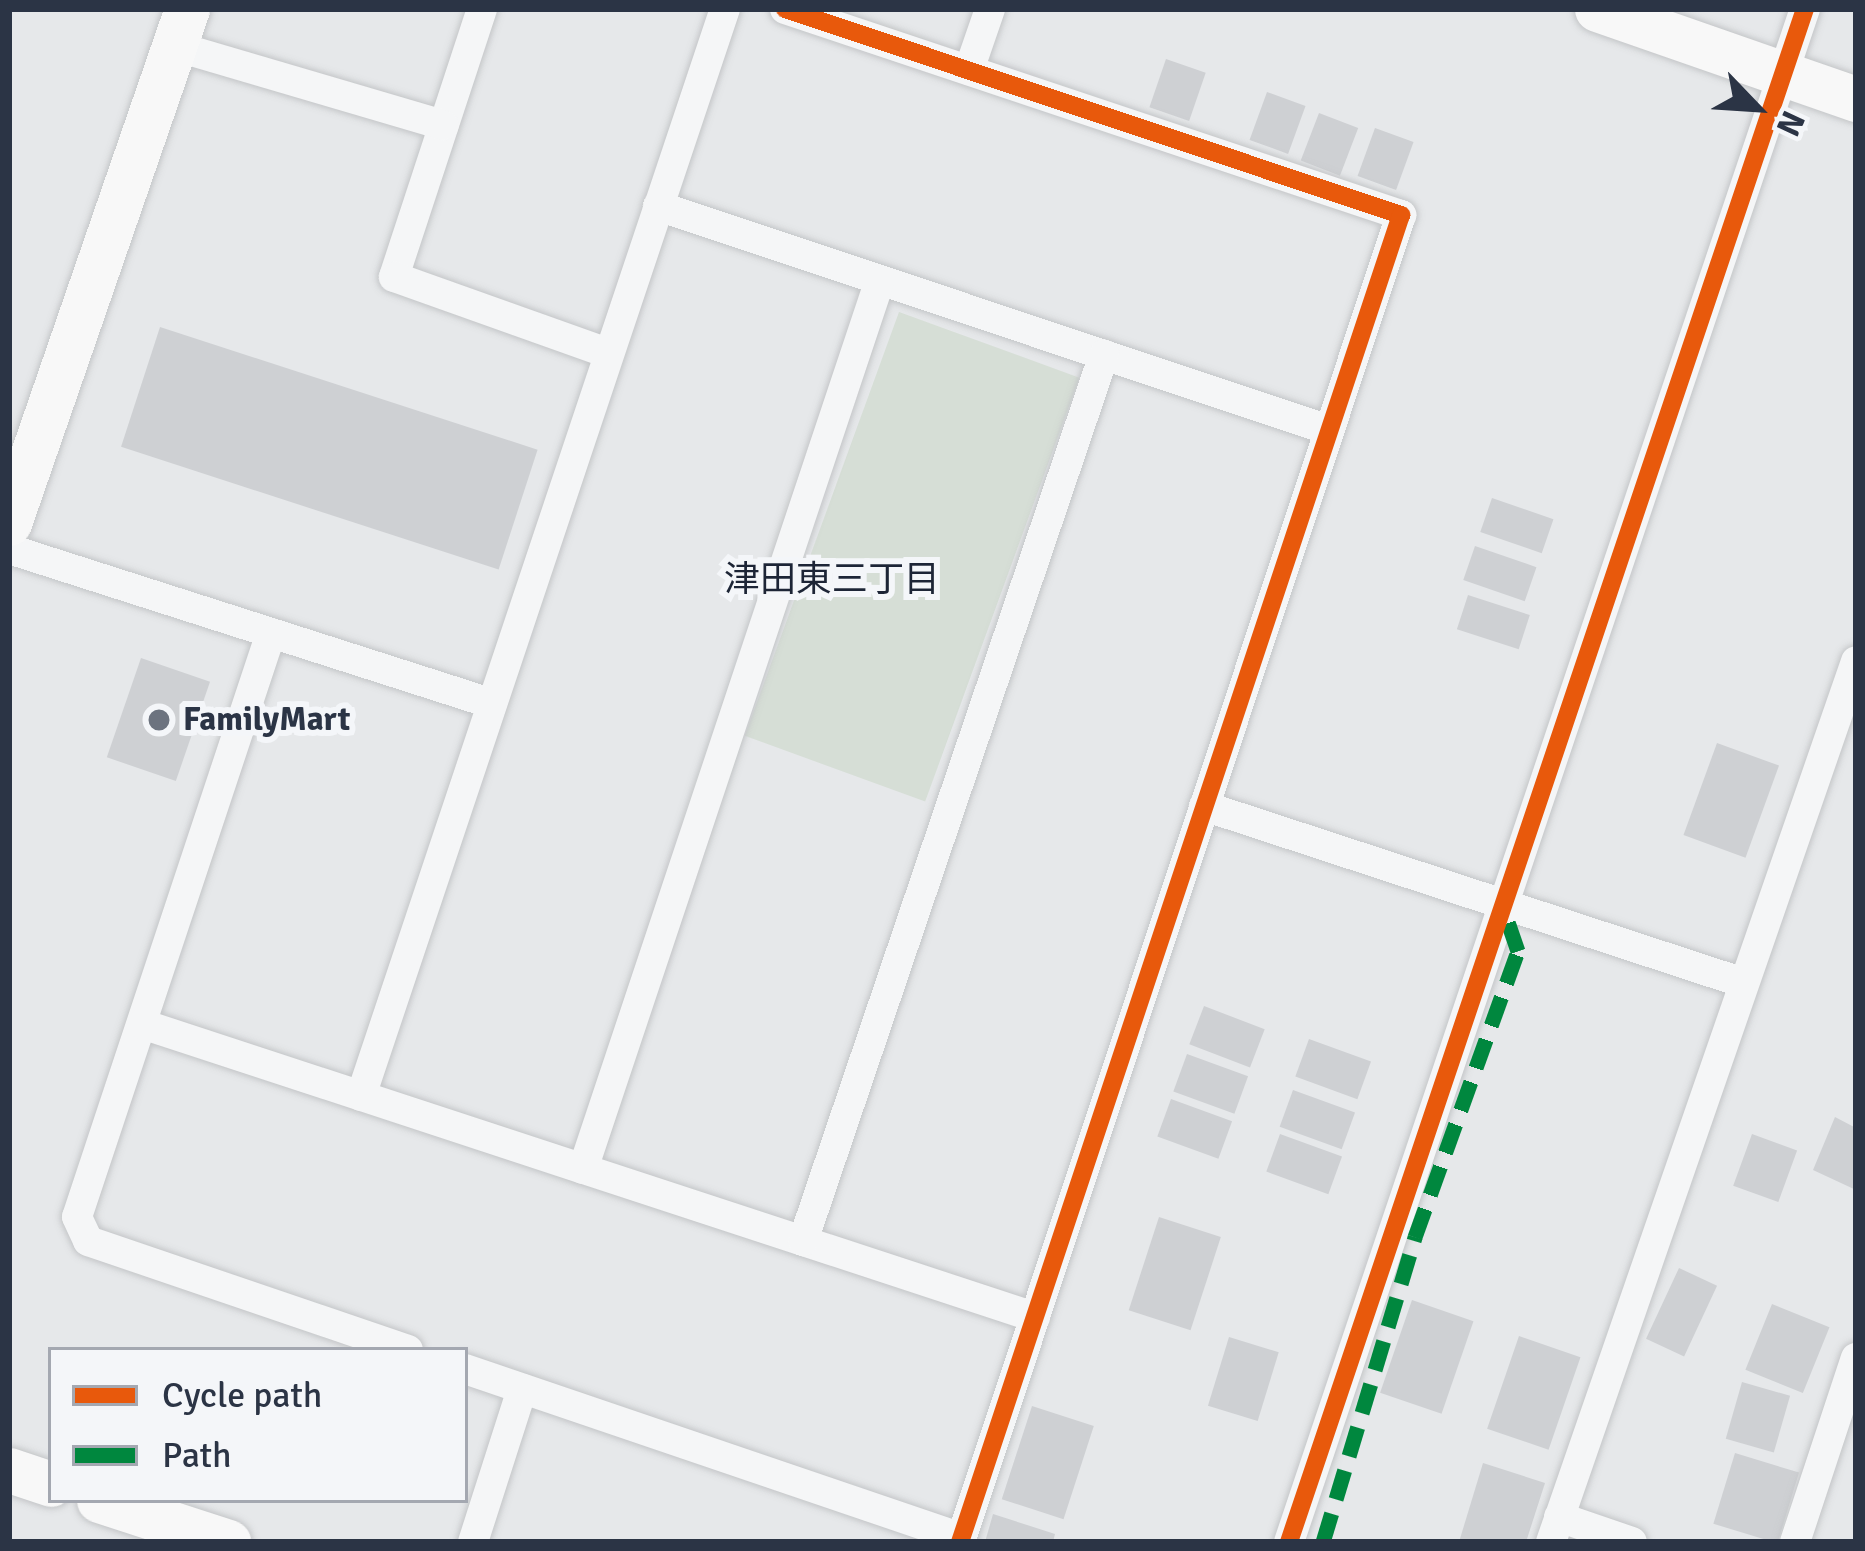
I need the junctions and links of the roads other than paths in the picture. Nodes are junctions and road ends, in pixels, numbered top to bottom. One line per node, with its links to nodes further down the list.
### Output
1 (482, 9): 11 (street)
2 (725, 9): 12 (street)
3 (784, 9): 8 (street)
4 (990, 9): 8 (street)
5 (1597, 9): 9 (street)
6 (1805, 9): 9 (street)
7 (181, 27): 11 (street); 17 (street)
8 (969, 70): 16 (street)
9 (1783, 75): 10 (street); 23 (street)
10 (1856, 99)
11 (444, 125): 14 (street)
12 (658, 206): 13 (street); 14 (street)
13 (880, 280): 15 (street); 27 (street)
14 (608, 353): 21 (street)
15 (1104, 355): 16 (street); 28 (street)
16 (1329, 430): 22 (street)
17 (9, 523)
18 (9, 549): 19 (street)
19 (271, 633): 21 (street); 25 (street)
20 (1856, 661): 24 (street)
21 (490, 703): 26 (street)
22 (1204, 806): 23 (street); 29 (street)
23 (1502, 904): 24 (street); 41 (street)
24 (1744, 983): 37 (street)
25 (142, 1024): 26 (street); 30 (street)
26 (361, 1096): 27 (street)
27 (583, 1169): 28 (street)
28 (803, 1240): 29 (street)
29 (1035, 1317): 38 (street)
30 (399, 1347)
31 (1856, 1358): 43 (street)
32 (468, 1371): 33 (street)
33 (522, 1389): 38 (street); 40 (street)
34 (9, 1470): 35 (street)
35 (48, 1483)
36 (108, 1503): 39 (street)
37 (1555, 1530): 42 (street)
38 (961, 1540)
39 (228, 1542)
40 (473, 1542)
41 (1289, 1542)
42 (1632, 1542)
43 (1795, 1542)

